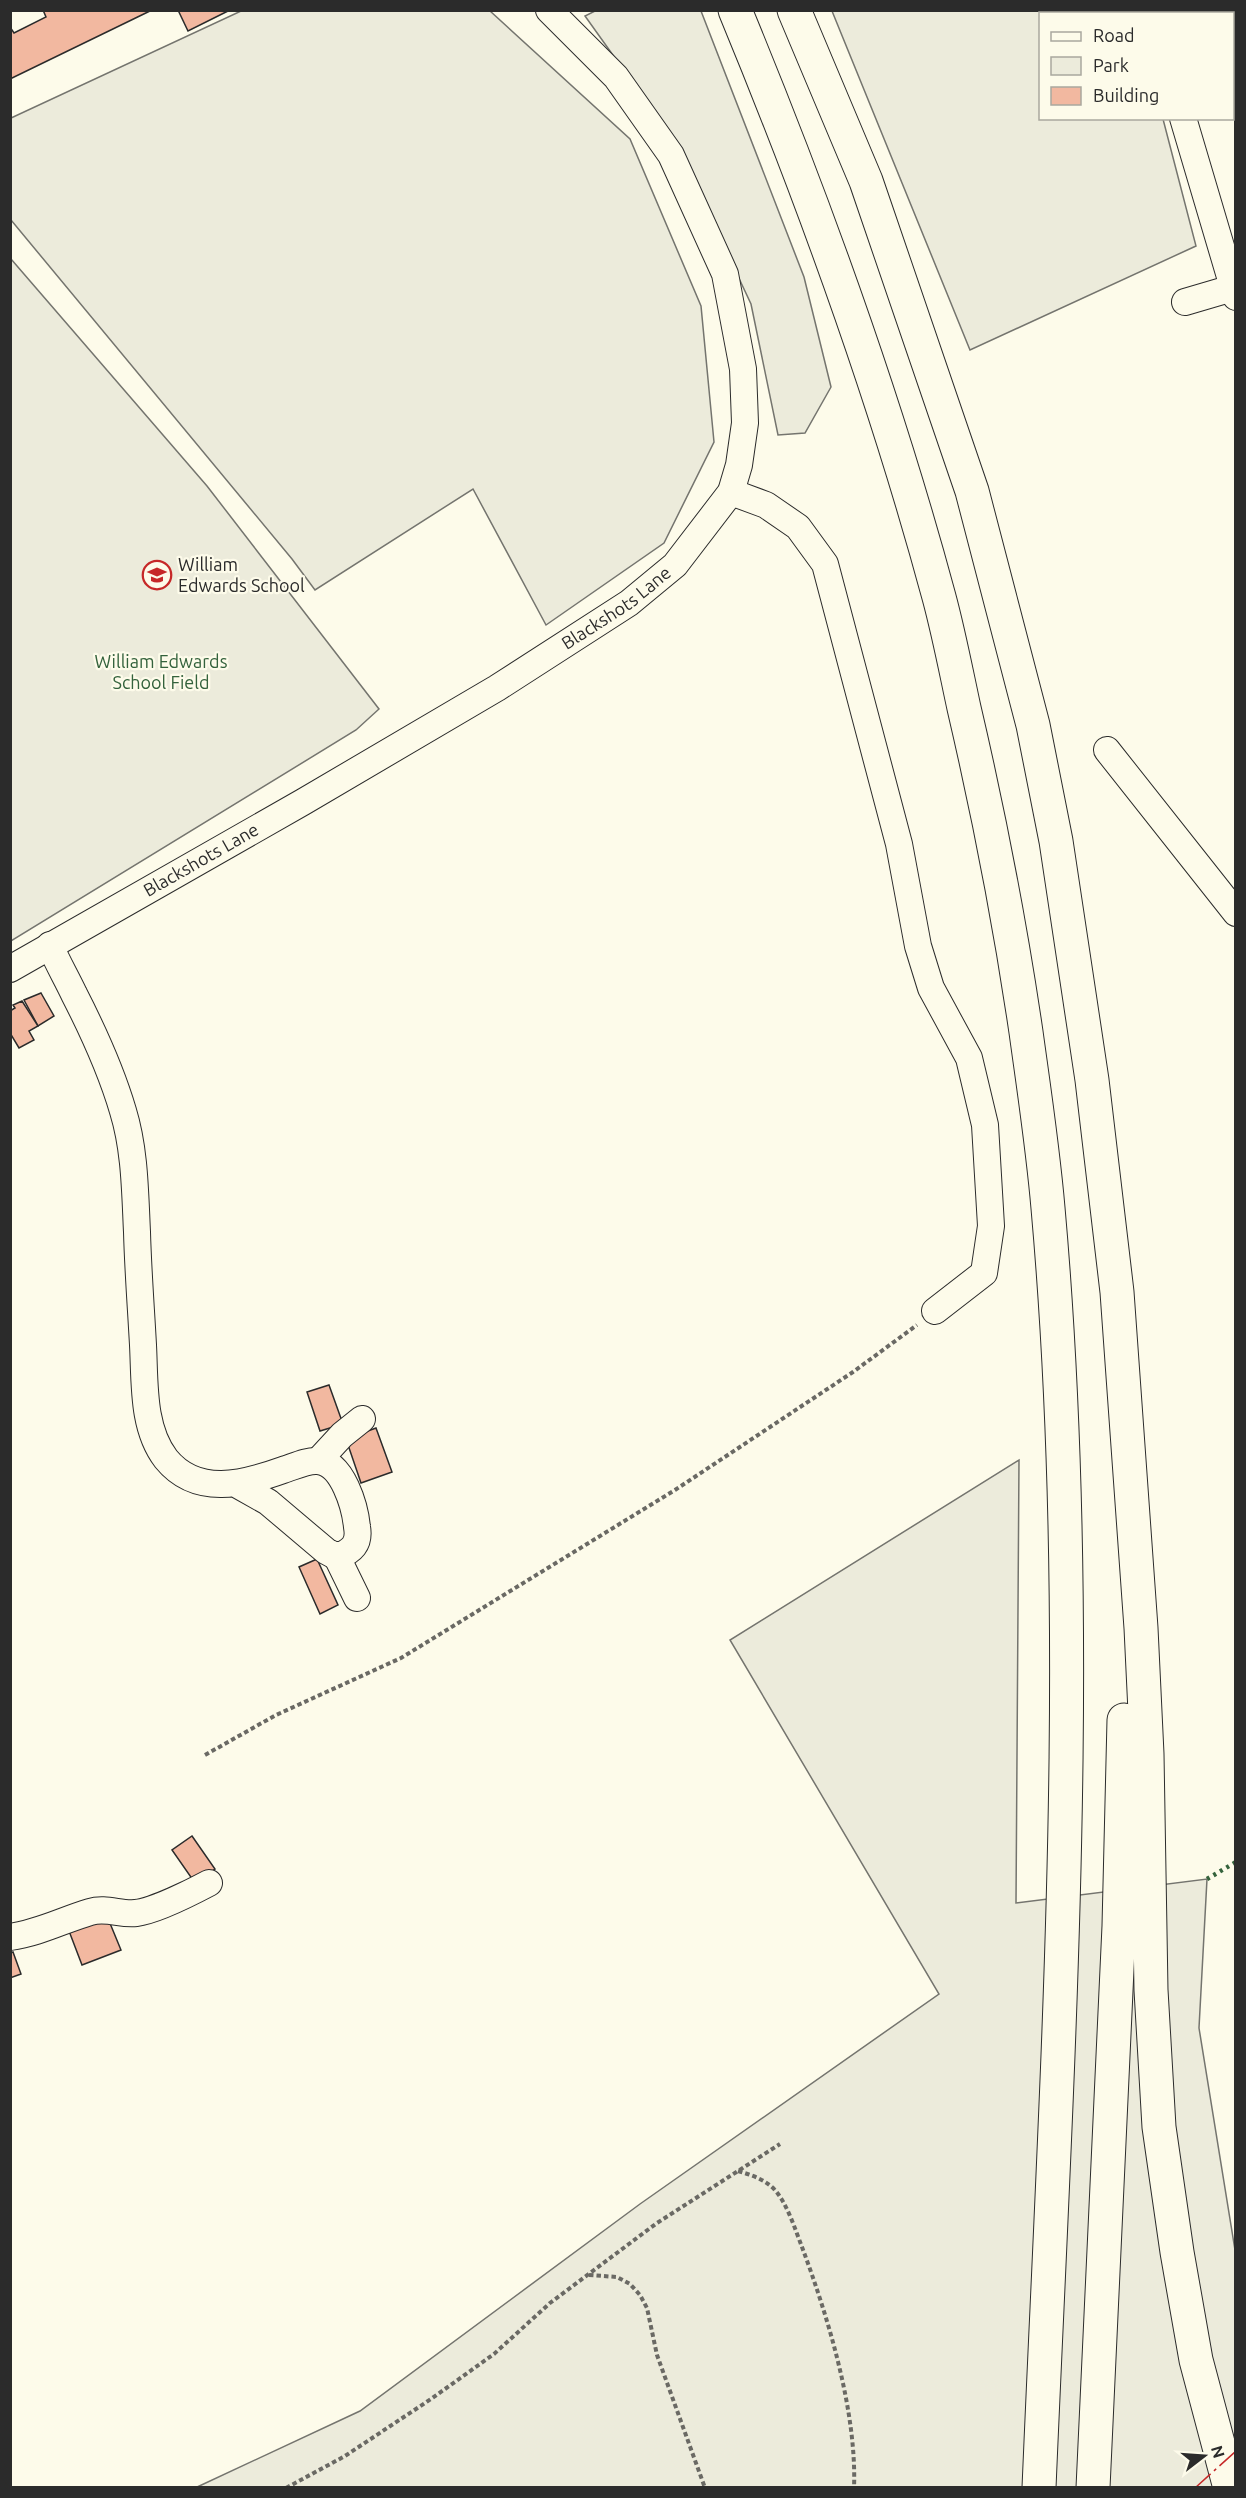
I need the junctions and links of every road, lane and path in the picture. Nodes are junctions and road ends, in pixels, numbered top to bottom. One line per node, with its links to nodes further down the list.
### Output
1 (549, 10): 7 (street, Blackshots Lane)
2 (735, 10): 28 (highway)
3 (794, 10): 13 (highway)
4 (1184, 120): 5 (street)
5 (1235, 291): 6 (street)
6 (1185, 302)
7 (731, 492): 10 (street, Blackshots Lane); 12 (street)
8 (1107, 750): 9 (street)
9 (1236, 913)
10 (50, 945): 11 (street, Blackshots Lane); 16 (street)
11 (10, 969)
12 (935, 1311): 19 (path)
13 (1121, 1364): 29 (highway); 30 (highway)
14 (362, 1419): 15 (street)
15 (318, 1461): 16 (street); 17 (street)
16 (236, 1484): 17 (street)
17 (337, 1557): 18 (street)
18 (357, 1598)
19 (205, 1755)
20 (209, 1883): 21 (street)
21 (10, 1937)
22 (780, 2144): 23 (path)
23 (738, 2170): 24 (path); 27 (path)
24 (588, 2275): 25 (path); 26 (path)
25 (286, 2487)
26 (705, 2487)
27 (854, 2487)
28 (1039, 2487)
29 (1094, 2487)
30 (1230, 2487)

